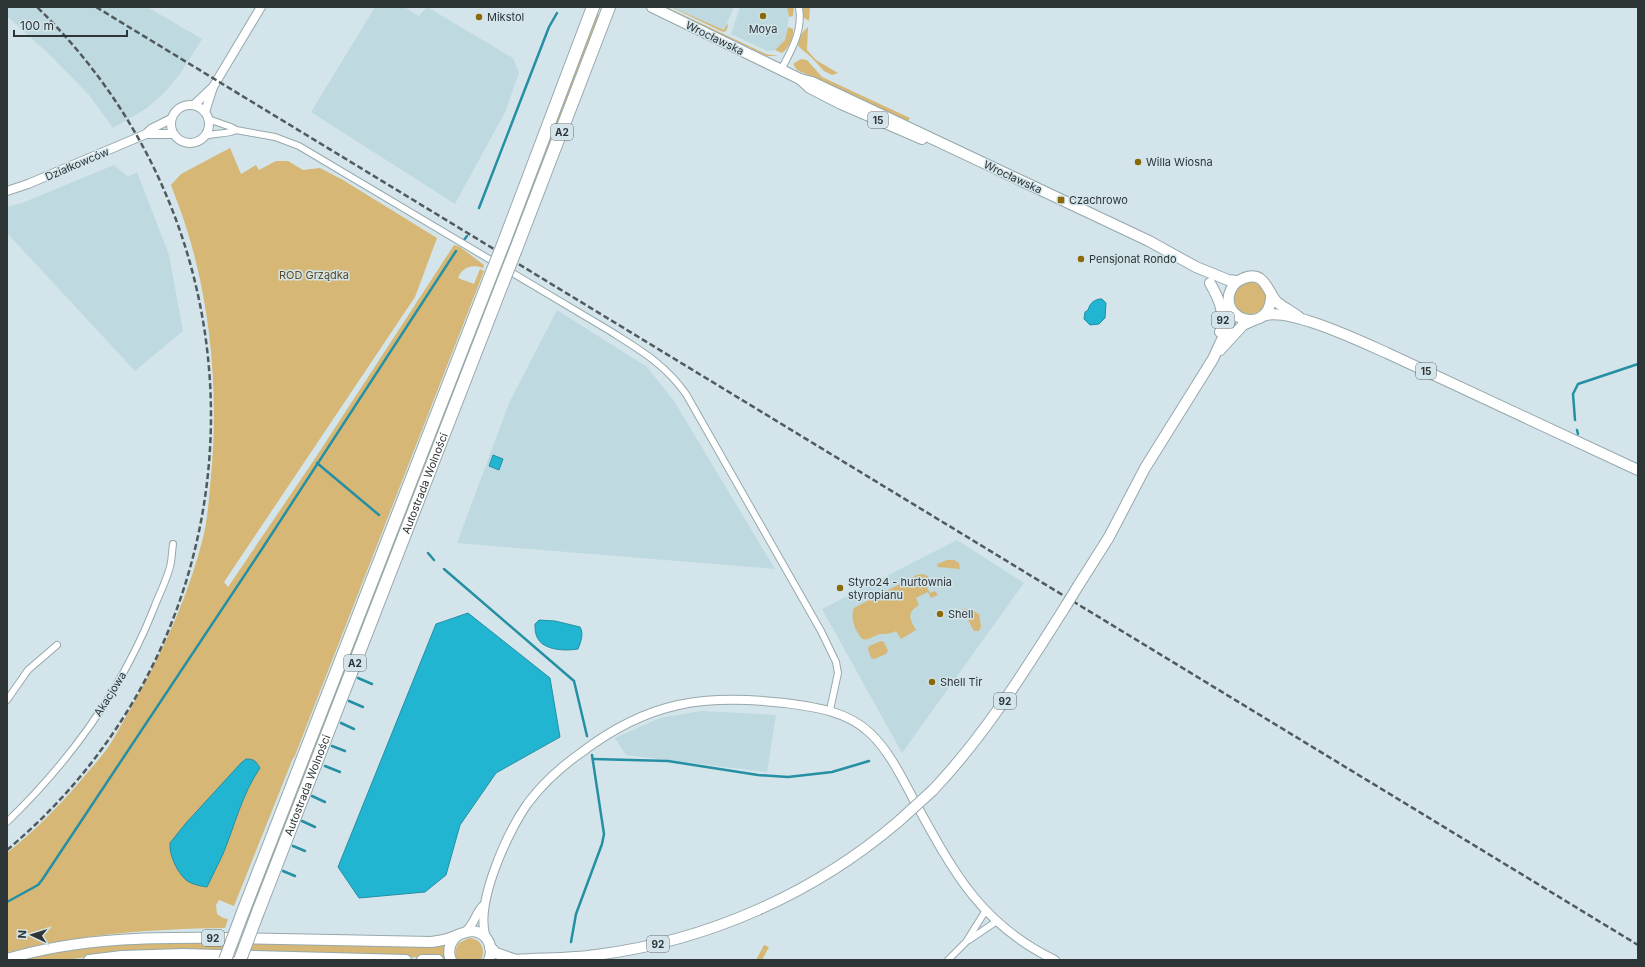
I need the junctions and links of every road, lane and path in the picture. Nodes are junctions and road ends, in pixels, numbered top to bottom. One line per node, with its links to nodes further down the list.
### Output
1 (261, 7): 7 (street)
2 (593, 7): 39 (highway, Autostrada Wolności / A2, bridge)
3 (652, 7): 6 (main road, Wrocławska / 15)
4 (799, 7): 6 (street)
5 (608, 11): 40 (highway, Autostrada Wolności / A2, bridge)
6 (781, 70): 16 (main road, Wrocławska / 15)
7 (213, 87): 8 (street); 9 (street)
8 (194, 105): 9 (street); 10 (street)
9 (207, 115): 11 (street); 14 (street)
10 (171, 119): 12 (street, Działkowców); 13 (street)
11 (236, 130): 14 (street); 28 (street)
12 (146, 134): 13 (street, Działkowców); 15 (street, Działkowców)
13 (173, 134): 14 (street)
14 (206, 136)
15 (7, 191)
16 (1196, 267): 17 (main road, Wrocławska / 15); 18 (main road, Wrocławska / 15)
17 (1237, 281): 19 (main road, 15); 20 (main road)
18 (1210, 283): 20 (main road, Wrocławska / 15); 23 (main road, 92)
19 (1271, 293): 21 (main road); 22 (main road, 15)
20 (1229, 303): 21 (main road, 15); 23 (main road, 92)
21 (1258, 318): 22 (main road, 15); 23 (main road, 92)
22 (1302, 319): 24 (main road, 15)
23 (1213, 359): 46 (main road, 92, bridge)
24 (1638, 470)
25 (173, 544): 29 (street, Akacjowa)
26 (57, 645): 27 (street)
27 (7, 700)
28 (830, 710): 30 (street); 31 (street)
29 (7, 822)
30 (484, 905): 33 (street); 34 (street)
31 (986, 910): 32 (street); 35 (street)
32 (998, 922): 35 (street); 48 (street)
33 (463, 932): 34 (main road); 37 (main road, 92); 44 (main road)
34 (486, 938): 36 (main road)
35 (966, 942): 47 (street)
36 (490, 948): 45 (main road); 46 (main road, 92)
37 (7, 959)
38 (89, 960): 41 (main road, 92)
39 (225, 960)
40 (240, 960)
41 (406, 960)
42 (422, 960): 43 (main road)
43 (438, 960)
44 (451, 960)
45 (489, 960)
46 (515, 960)
47 (948, 960)
48 (1055, 960)

